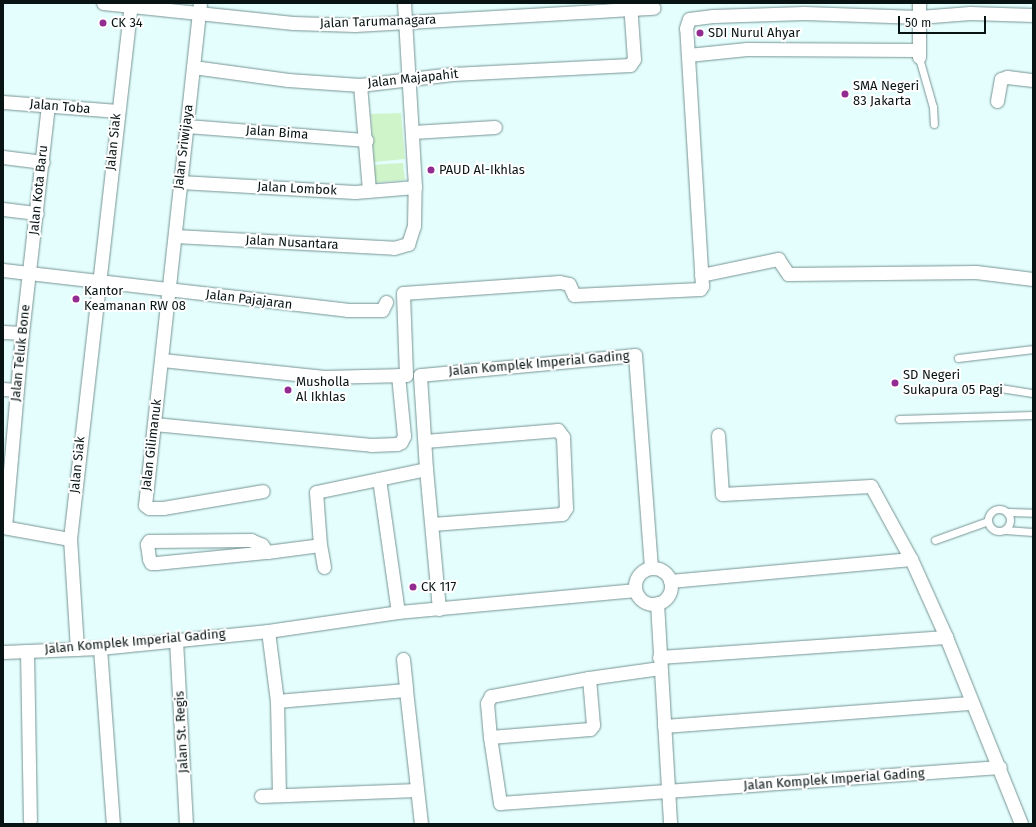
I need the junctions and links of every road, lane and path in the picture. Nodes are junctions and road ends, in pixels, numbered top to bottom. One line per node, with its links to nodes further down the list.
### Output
1 (103, 3): 4 (street, Jalan Tarumanagara)
2 (404, 3): 10 (street)
3 (919, 3): 9 (street)
4 (131, 4): 6 (street, Jalan Tarumanagara); 20 (street, Jalan Siak)
5 (630, 6): 7 (street, Jalan Tarumanagara); 10 (street, Jalan Tarumanagara); 14 (street, Jalan Majapahit)
6 (199, 8): 10 (street, Jalan Tarumanagara); 13 (street, Jalan Sriwijaya)
7 (654, 8)
8 (1033, 15): 9 (street)
9 (919, 17): 11 (street); 12 (street)
10 (405, 21): 14 (street)
11 (919, 54): 12 (street); 21 (lane)
12 (688, 55): 36 (street)
13 (193, 67): 16 (street, Jalan Majapahit); 22 (street, Jalan Sriwijaya)
14 (407, 80): 16 (street, Jalan Majapahit); 24 (street)
15 (1033, 80): 17 (street)
16 (360, 85): 25 (street)
17 (997, 101)
18 (3, 102): 19 (street, Jalan Toba)
19 (48, 106): 20 (street, Jalan Toba); 27 (street, Jalan Kota Baru)
20 (118, 111): 38 (street, Jalan Siak)
21 (934, 124)
22 (187, 126): 25 (street, Jalan Bima); 28 (street, Jalan Sriwijaya)
23 (495, 127): 24 (street)
24 (413, 132): 29 (street)
25 (366, 140): 30 (street)
26 (3, 157): 27 (street)
27 (43, 162): 32 (street, Jalan Kota Baru)
28 (180, 182): 30 (street, Jalan Lombok); 33 (street, Jalan Sriwijaya)
29 (415, 188): 30 (street, Jalan Lombok); 33 (street, Jalan Nusantara)
30 (369, 192)
31 (3, 209): 32 (street)
32 (37, 213): 35 (street, Jalan Kota Baru)
33 (175, 236): 39 (street, Jalan Sriwijaya)
34 (3, 270): 35 (street)
35 (30, 274): 38 (street); 42 (street, Jalan Teluk Bone)
36 (701, 275): 37 (street); 46 (street)
37 (1033, 279)
38 (100, 282): 39 (street, Jalan Pajajaran); 67 (street, Jalan Siak)
39 (169, 290): 40 (street, Jalan Pajajaran); 45 (street, Jalan Gilimanuk)
40 (386, 302)
41 (3, 332): 42 (street)
42 (22, 333): 49 (street, Jalan Teluk Bone)
43 (1033, 349): 44 (lane)
44 (958, 358)
45 (162, 360): 46 (street); 53 (street, Jalan Gilimanuk)
46 (402, 375): 53 (street)
47 (1000, 388): 50 (lane)
48 (3, 390): 49 (street)
49 (16, 390): 56 (street, Jalan Teluk Bone)
50 (1033, 393)
51 (1033, 416): 52 (lane)
52 (899, 419)
53 (154, 424): 59 (street, Jalan Gilimanuk)
54 (718, 435): 71 (street)
55 (425, 441): 57 (street, Jalan Komplek Imperial Gading); 63 (street); 73 (street, Jalan Komplek Imperial Gading)
56 (7, 455): 64 (street, Jalan Teluk Bone)
57 (426, 469): 58 (street); 63 (street, Jalan Komplek Imperial Gading)
58 (379, 479): 69 (street); 78 (street)
59 (263, 491)
60 (1008, 512): 61 (lane); 62 (lane); 65 (lane)
61 (1033, 513)
62 (988, 521): 65 (lane); 68 (lane)
63 (432, 524): 77 (street, Jalan Komplek Imperial Gading)
64 (4, 527): 67 (street)
65 (1005, 530): 66 (lane)
66 (1033, 532)
67 (70, 539): 83 (street, Jalan Siak)
68 (935, 540)
69 (320, 545): 70 (street); 72 (street)
70 (267, 552): 70 (street)
71 (911, 559): 74 (street); 80 (street)
72 (324, 567)
73 (651, 567): 74 (street); 75 (street)
74 (670, 581): 76 (street)
75 (635, 590): 76 (street); 77 (street, Jalan Komplek Imperial Gading)
76 (657, 603): 87 (street)
77 (439, 609): 78 (street, Jalan Komplek Imperial Gading)
78 (398, 612): 79 (street, Jalan Komplek Imperial Gading)
79 (268, 631): 81 (street, Jalan Komplek Imperial Gading); 90 (street)
80 (946, 637): 87 (street); 91 (street)
81 (176, 640): 82 (street, Jalan Komplek Imperial Gading); 101 (street, Jalan St. Regis)
82 (100, 648): 83 (street, Jalan Komplek Imperial Gading); 100 (street)
83 (77, 649): 84 (street, Jalan Komplek Imperial Gading)
84 (26, 651): 85 (street, Jalan Komplek Imperial Gading); 99 (street)
85 (3, 652)
86 (403, 659): 89 (street)
87 (660, 663): 88 (street); 92 (street)
88 (590, 678): 93 (street); 93 (street)
89 (406, 690): 90 (street); 95 (street)
90 (277, 701): 97 (street)
91 (972, 703): 92 (street); 94 (street)
92 (664, 726): 96 (street)
93 (490, 737): 96 (street, Jalan Komplek Imperial Gading)
94 (1000, 768): 96 (street, Jalan Komplek Imperial Gading); 104 (street)
95 (417, 790): 97 (street); 102 (street)
96 (669, 792): 103 (street)
97 (279, 795): 98 (street)
98 (262, 796)
99 (30, 820)
100 (113, 824)
101 (186, 824)
102 (421, 824)
103 (670, 824)
104 (1021, 824)

